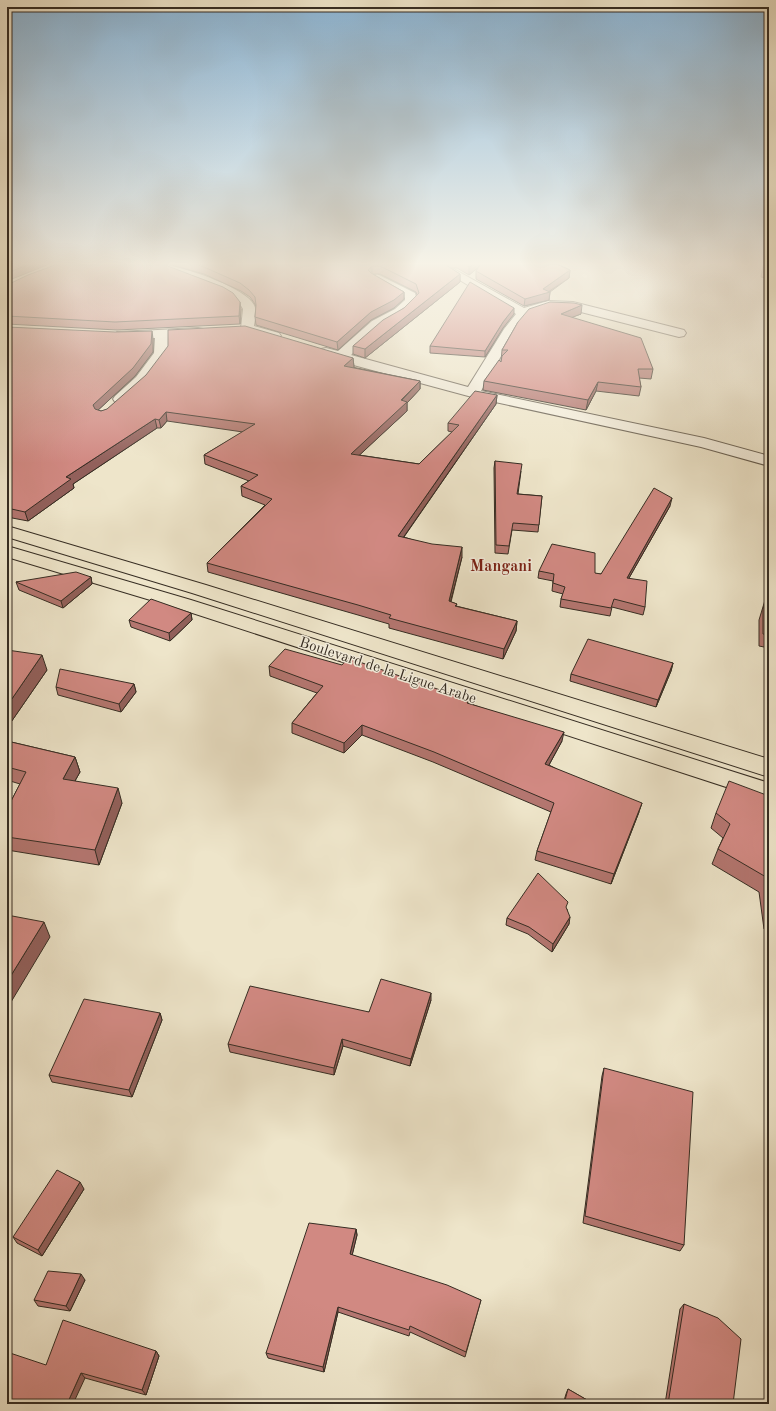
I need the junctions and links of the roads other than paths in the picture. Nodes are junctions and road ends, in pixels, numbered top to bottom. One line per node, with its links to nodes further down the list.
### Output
1 (211, 331): 6 (street)
2 (256, 331): 9 (street)
3 (369, 331): 11 (street)
4 (509, 331): 12 (street)
5 (670, 331): 7 (street)
6 (162, 333): 8 (street); 13 (street)
7 (679, 333)
8 (111, 335)
9 (290, 341)
10 (311, 348): 11 (street)
11 (340, 357): 12 (street)
12 (472, 393): 14 (street)
13 (108, 409)
14 (769, 461)
15 (7, 531): 17 (main road, Boulevard de la Ligue Arabe)
16 (7, 551): 18 (main road, Boulevard de la Ligue Arabe)
17 (233, 599): 18 (main road); 19 (main road, Boulevard de la Ligue Arabe)
18 (217, 615): 20 (main road, Boulevard de la Ligue Arabe)
19 (429, 662): 20 (main road); 21 (main road, Boulevard de la Ligue Arabe)
20 (417, 679): 21 (main road, Boulevard de la Ligue Arabe)
21 (705, 759): 22 (main road, Boulevard de la Ligue Arabe); 23 (main road, Boulevard de la Ligue Arabe)
22 (769, 768)
23 (769, 792)

